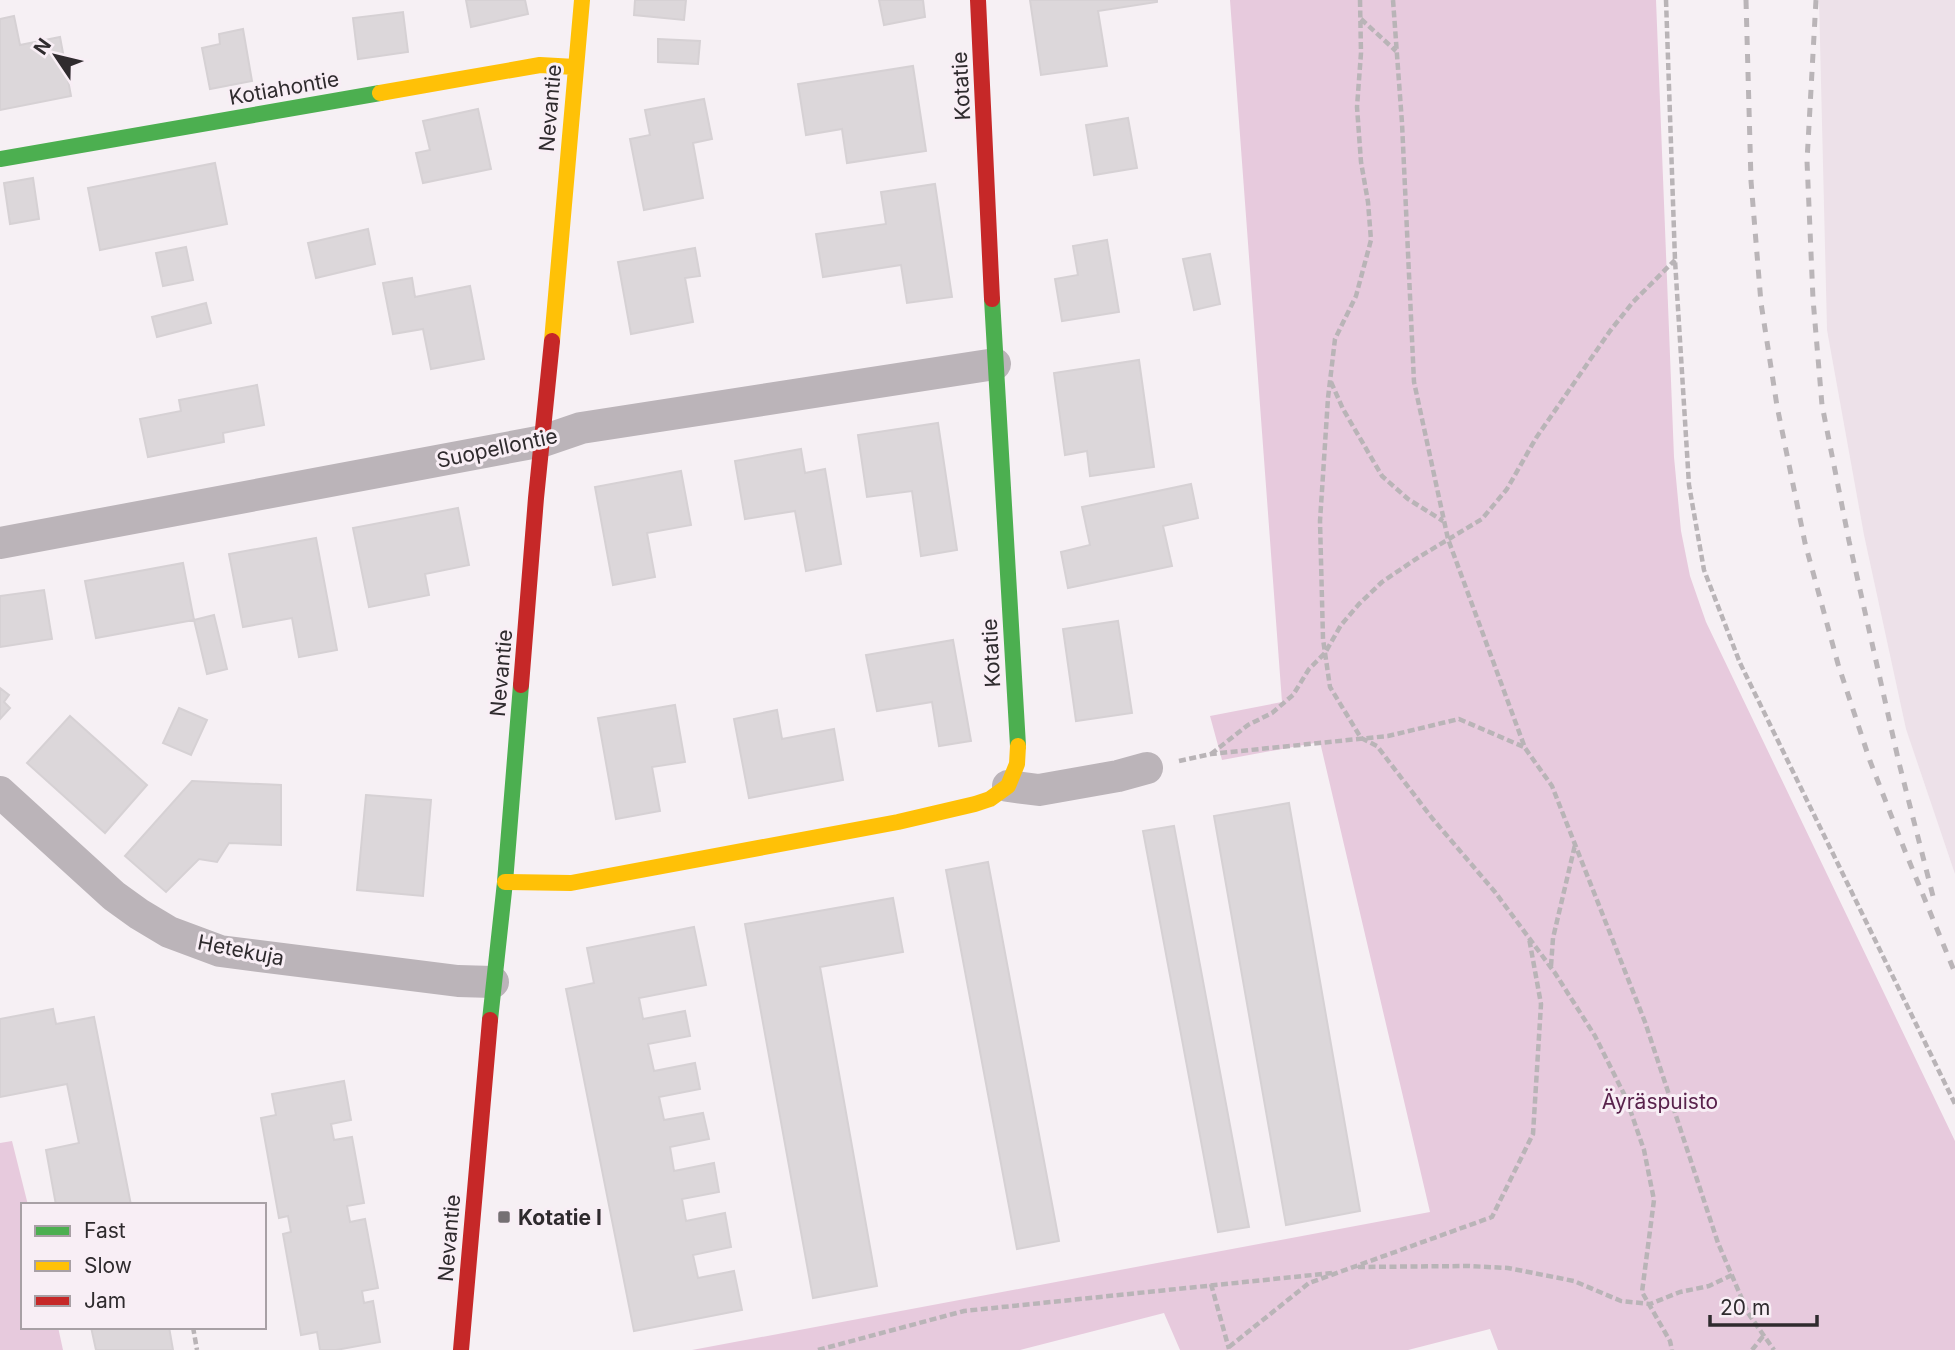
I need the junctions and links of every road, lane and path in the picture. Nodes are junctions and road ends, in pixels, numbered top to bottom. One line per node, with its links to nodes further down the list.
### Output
1 (582, 0): 8 (street, Nevantie)
2 (978, 0): 11 (street, Kotatie)
3 (1360, 0): 6 (path)
4 (1393, 0): 7 (path)
5 (1667, 0): 10 (path)
6 (1361, 18): 7 (path); 12 (path)
7 (1397, 52): 14 (path)
8 (575, 67): 9 (street, Kotiahontie); 13 (street, Nevantie)
9 (0, 159)
10 (1675, 260): 15 (path); 29 (path)
11 (995, 363): 13 (street, Suopellontie); 22 (street, Kotatie)
12 (1331, 381): 14 (path); 17 (path)
13 (543, 441): 16 (street, Suopellontie); 25 (street, Nevantie)
14 (1444, 521): 15 (path)
15 (1448, 539): 17 (path); 19 (path)
16 (0, 543)
17 (1325, 653): 18 (path); 20 (path)
18 (1361, 738): 19 (path); 20 (path); 26 (path)
19 (1525, 748): 24 (path)
20 (1211, 754): 21 (path)
21 (1147, 768): 22 (street)
22 (1008, 786): 25 (street)
23 (0, 792): 28 (street, Hetekuja)
24 (1575, 843): 27 (path); 32 (path)
25 (505, 882): 28 (street, Nevantie)
26 (1528, 936): 27 (path); 30 (path)
27 (1551, 967): 34 (path)
28 (493, 982): 39 (street, Nevantie)
29 (1955, 1104)
30 (1354, 1267): 31 (path); 34 (path)
31 (1341, 1272): 33 (path); 37 (path)
32 (1732, 1275): 34 (path); 36 (path)
33 (1211, 1284): 37 (path); 40 (path)
34 (1650, 1304): 41 (path)
35 (193, 1329): 38 (path)
36 (1764, 1335): 42 (path); 43 (path)
37 (1229, 1348)
38 (197, 1350)
39 (461, 1350)
40 (818, 1350)
41 (1672, 1350)
42 (1752, 1350)
43 (1774, 1350)

